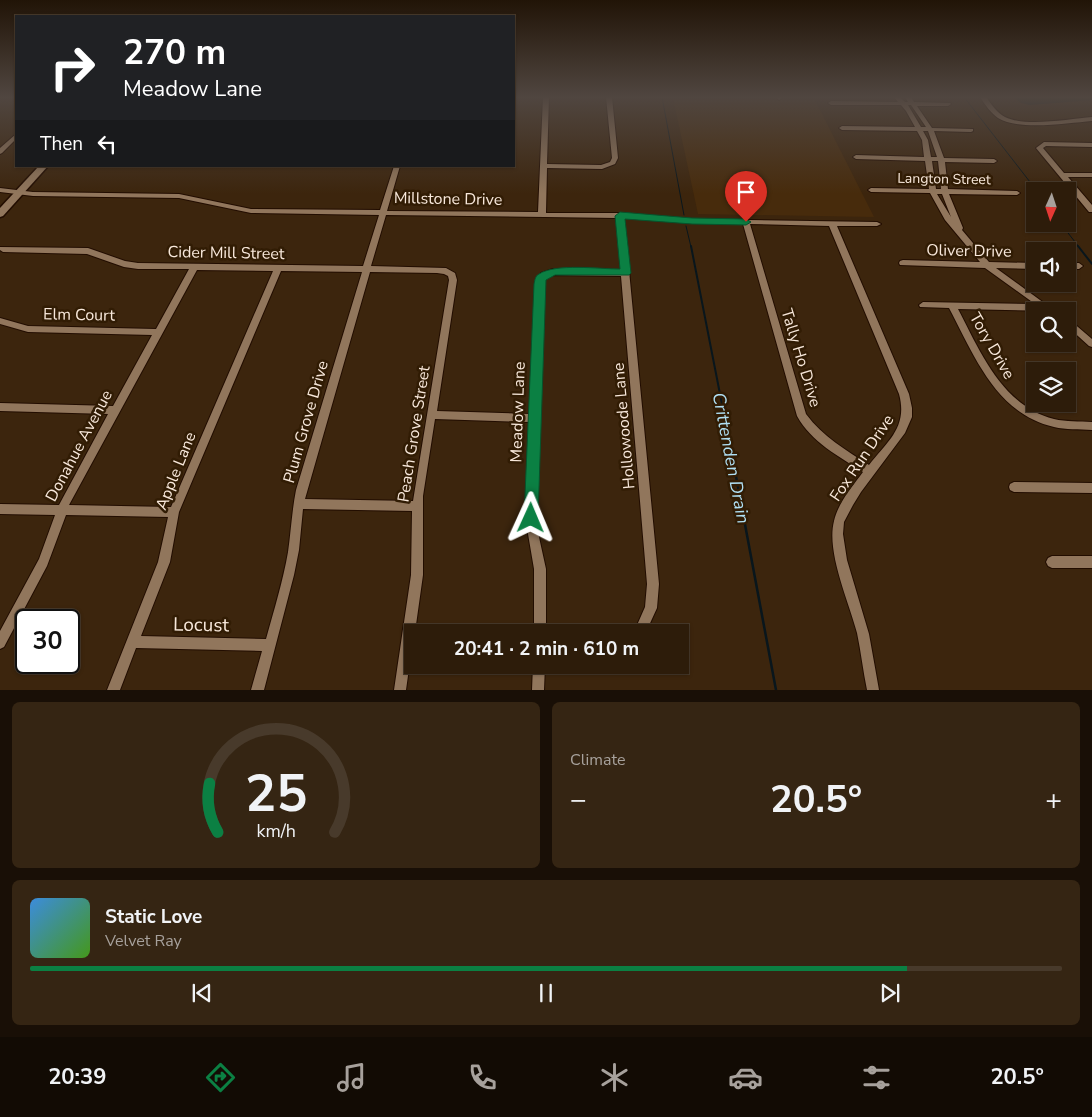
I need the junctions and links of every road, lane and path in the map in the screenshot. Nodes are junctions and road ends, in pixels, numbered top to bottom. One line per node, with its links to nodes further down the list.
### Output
1 (545, 129): 14 (street)
2 (612, 129): 14 (street)
3 (920, 129): 11 (street)
4 (930, 129): 12 (street)
5 (938, 129): 6 (street)
6 (971, 130)
7 (15, 137): 9 (street)
8 (1092, 145): 17 (street)
9 (0, 152)
10 (856, 157): 11 (street)
11 (928, 159): 12 (street); 22 (street)
12 (941, 159): 13 (street); 23 (street)
13 (994, 161)
14 (544, 166): 28 (street)
15 (43, 167): 21 (main road)
16 (396, 167): 26 (street, Plum Grove Drive)
17 (1062, 175): 18 (street); 25 (street)
18 (1092, 175)
19 (0, 190): 21 (street, Millstone Drive)
20 (872, 190): 22 (street, Langton Street)
21 (20, 192): 26 (street, Millstone Drive); 27 (main road)
22 (933, 192): 23 (street, Langton Street); 33 (street)
23 (946, 192): 24 (street, Langton Street); 33 (street)
24 (1016, 193)
25 (1092, 210)
26 (383, 212): 28 (street, Millstone Drive); 40 (street, Plum Grove Drive)
27 (0, 214)
28 (542, 214): 29 (street, Millstone Drive)
29 (620, 216): 30 (street, Millstone Drive); 42 (street, Hollowoode Lane)
30 (746, 222): 31 (street, Millstone Drive); 56 (street, Tally Ho Drive)
31 (832, 223): 32 (street, Millstone Drive); 56 (street, Fox Run Drive)
32 (877, 224)
33 (964, 239): 36 (street)
34 (4, 249): 38 (street, Cider Mill Street)
35 (903, 263): 36 (street, Oliver Drive)
36 (988, 266): 37 (street, Oliver Drive); 43 (street)
37 (1026, 266)
38 (194, 267): 39 (street, Cider Mill Street); 49 (street, Donahue Avenue)
39 (278, 268): 40 (street, Cider Mill Street); 63 (street, Apple Lane)
40 (366, 269): 41 (street, Cider Mill Street); 59 (street, Plum Grove Drive)
41 (450, 273): 53 (street, Peach Grove Street)
42 (625, 273): 54 (street, Meadow Lane); 67 (street, Hollowoode Lane)
43 (1037, 302)
44 (923, 305): 45 (street)
45 (952, 306): 46 (street); 55 (street, Tory Drive)
46 (1026, 308)
47 (0, 321): 49 (street, Elm Court)
48 (1076, 330): 50 (street)
49 (158, 332): 52 (street, Donahue Avenue)
50 (1092, 344)
51 (0, 407): 52 (street)
52 (116, 410): 62 (street, Donahue Avenue)
53 (432, 415): 54 (street); 60 (street, Peach Grove Street)
54 (534, 418): 66 (street, Meadow Lane)
55 (1092, 426)
56 (871, 472): 76 (street, Fox Run Drive)
57 (1014, 487): 58 (street)
58 (1092, 488)
59 (298, 504): 60 (street); 70 (street, Plum Grove Drive)
60 (417, 506): 74 (street, Peach Grove Street)
61 (0, 509): 62 (street)
62 (61, 510): 63 (street); 69 (street, Donahue Avenue)
63 (174, 512): 68 (street, Apple Lane)
64 (1052, 562): 65 (street)
65 (1092, 562)
66 (540, 624)
67 (644, 624)
68 (132, 642): 70 (street, Locust); 72 (street, Apple Lane)
69 (0, 643)
70 (269, 645): 73 (street, Plum Grove Drive)
71 (539, 674): 75 (street)
72 (112, 690)
73 (257, 690)
74 (400, 690)
75 (538, 690)
76 (873, 690)

